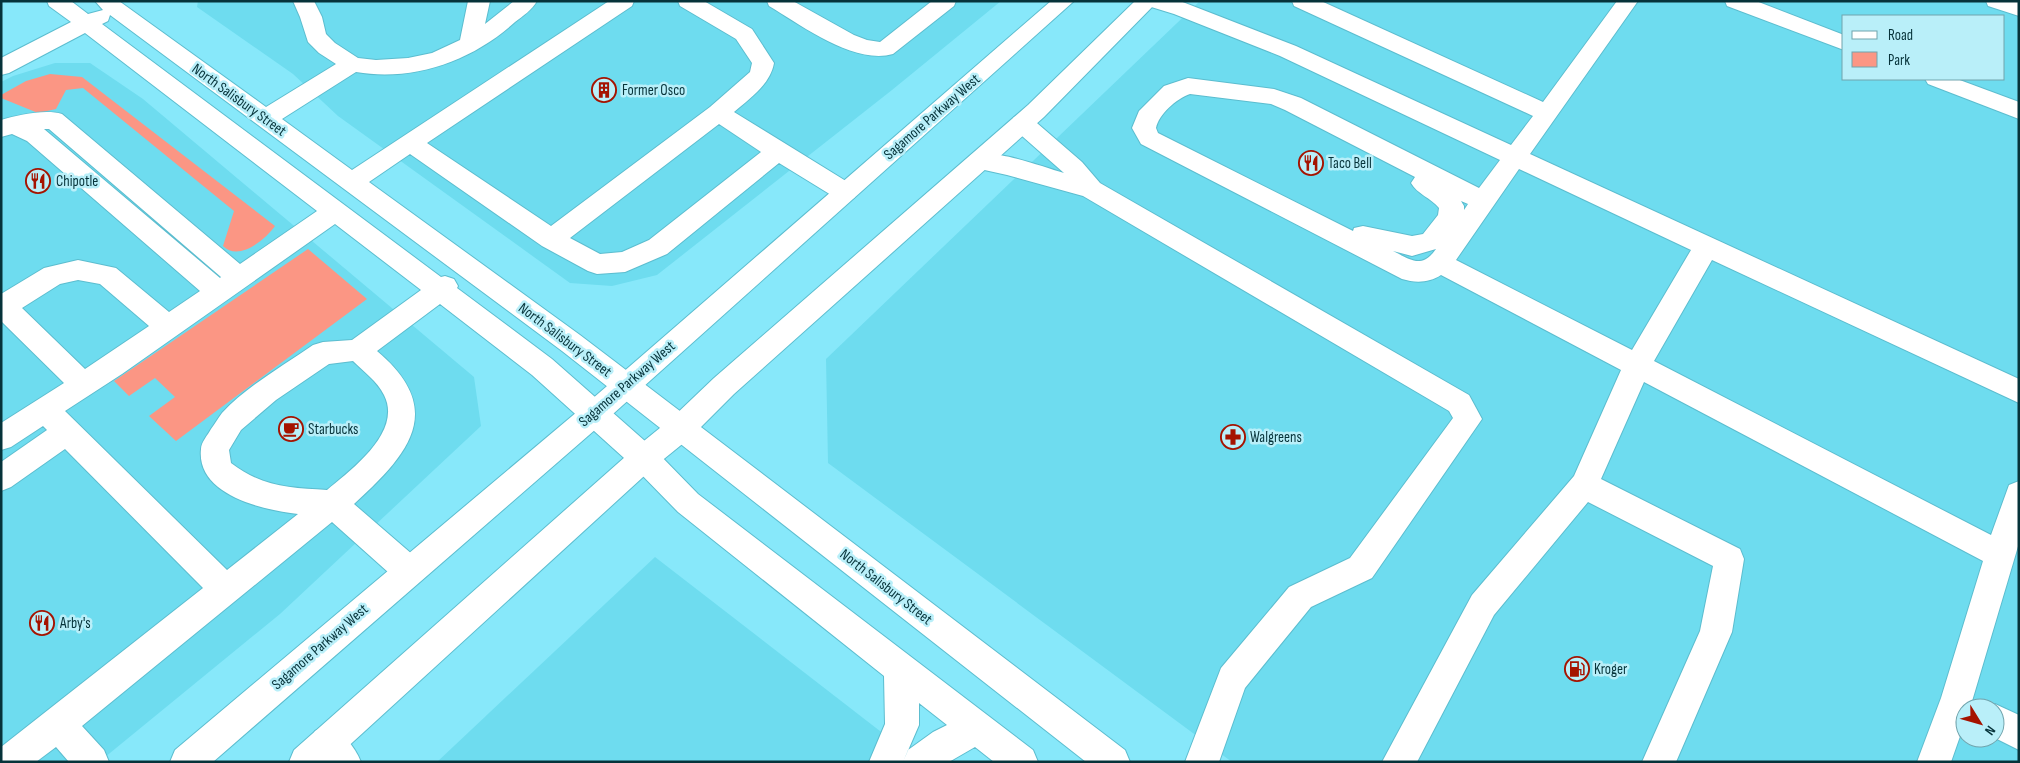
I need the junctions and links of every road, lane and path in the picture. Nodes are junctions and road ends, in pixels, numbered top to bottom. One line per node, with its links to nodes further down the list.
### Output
1 (57, 1): 19 (main road, North Salisbury Street)
2 (303, 1): 23 (main road)
3 (479, 1): 22 (main road)
4 (527, 1): 22 (main road)
5 (624, 1): 33 (main road)
6 (688, 1): 29 (main road)
7 (777, 1): 21 (main road)
8 (806, 1): 21 (main road)
9 (946, 1): 21 (main road)
10 (1064, 1): 39 (main road, Sagamore Parkway West)
11 (1148, 1): 31 (main road)
12 (1156, 1): 35 (main road)
13 (1302, 1): 28 (main road)
14 (1628, 1): 28 (main road)
15 (1735, 1): 20 (main road)
16 (1996, 1): 18 (main road)
17 (116, 4): 19 (main road); 30 (main road, North Salisbury Street)
18 (2019, 9)
19 (87, 23): 24 (main road); 41 (main road, North Salisbury Street)
20 (1842, 42)
21 (892, 43)
22 (470, 44): 23 (main road)
23 (352, 64): 30 (main road)
24 (1, 68)
25 (1939, 80): 27 (main road)
26 (1236, 91): 40 (main road); 42 (main road); 42 (main road)
27 (2019, 110)
28 (1548, 113): 35 (main road)
29 (718, 114): 34 (main road); 43 (main road)
30 (265, 119): 37 (main road, North Salisbury Street)
31 (1022, 123): 36 (main road); 38 (main road)
32 (7, 127): 46 (main road)
33 (412, 144): 37 (main road); 43 (main road)
34 (778, 151): 39 (main road); 43 (main road)
35 (1515, 155): 40 (main road); 44 (main road)
36 (979, 161): 38 (main road); 57 (main road)
37 (352, 182): 53 (main road, North Salisbury Street)
38 (1091, 189): 83 (main road)
39 (845, 192): 53 (main road, Sagamore Parkway West)
40 (1483, 200): 45 (main road)
41 (335, 211): 46 (main road); 47 (main road, North Salisbury Street)
42 (1302, 216): 45 (main road)
43 (551, 239)
44 (1707, 246): 51 (main road); 54 (main road)
45 (1440, 262): 51 (main road)
46 (229, 285): 49 (main road)
47 (443, 288): 50 (main road); 56 (main road, North Salisbury Street)
48 (2, 305): 49 (main road); 52 (main road)
49 (168, 328): 52 (main road)
50 (358, 350): 64 (main road); 64 (main road)
51 (1637, 366): 62 (main road); 65 (main road)
52 (83, 384): 55 (main road)
53 (626, 385): 56 (main road, Sagamore Parkway West); 57 (main road, North Salisbury Street)
54 (2019, 392)
55 (45, 410): 58 (main road); 59 (main road)
56 (594, 414): 60 (main road, North Salisbury Street); 66 (main road, Sagamore Parkway West)
57 (681, 428): 60 (main road); 82 (main road, North Salisbury Street)
58 (67, 432): 61 (main road); 67 (main road)
59 (1, 438)
60 (644, 458): 68 (main road, North Salisbury Street); 75 (main road)
61 (1, 478)
62 (1584, 485): 84 (main road); 85 (main road)
63 (2019, 494): 65 (main road)
64 (333, 504): 66 (main road); 67 (main road)
65 (1999, 554): 69 (main road)
66 (410, 571): 78 (main road, Sagamore Parkway West)
67 (226, 590): 71 (main road)
68 (900, 667): 73 (main road, North Salisbury Street); 79 (main road)
69 (1967, 698)
70 (1955, 723): 86 (main road)
71 (58, 724): 76 (main road); 77 (main road)
72 (2005, 725): 74 (main road)
73 (977, 728): 80 (main road); 81 (main road, North Salisbury Street)
74 (2019, 733)
75 (326, 756)
76 (9, 762)
77 (92, 762)
78 (187, 762)
79 (886, 762)
80 (920, 762)
81 (1021, 762)
82 (1113, 762)
83 (1202, 762)
84 (1399, 762)
85 (1659, 762)
86 (1934, 762)

